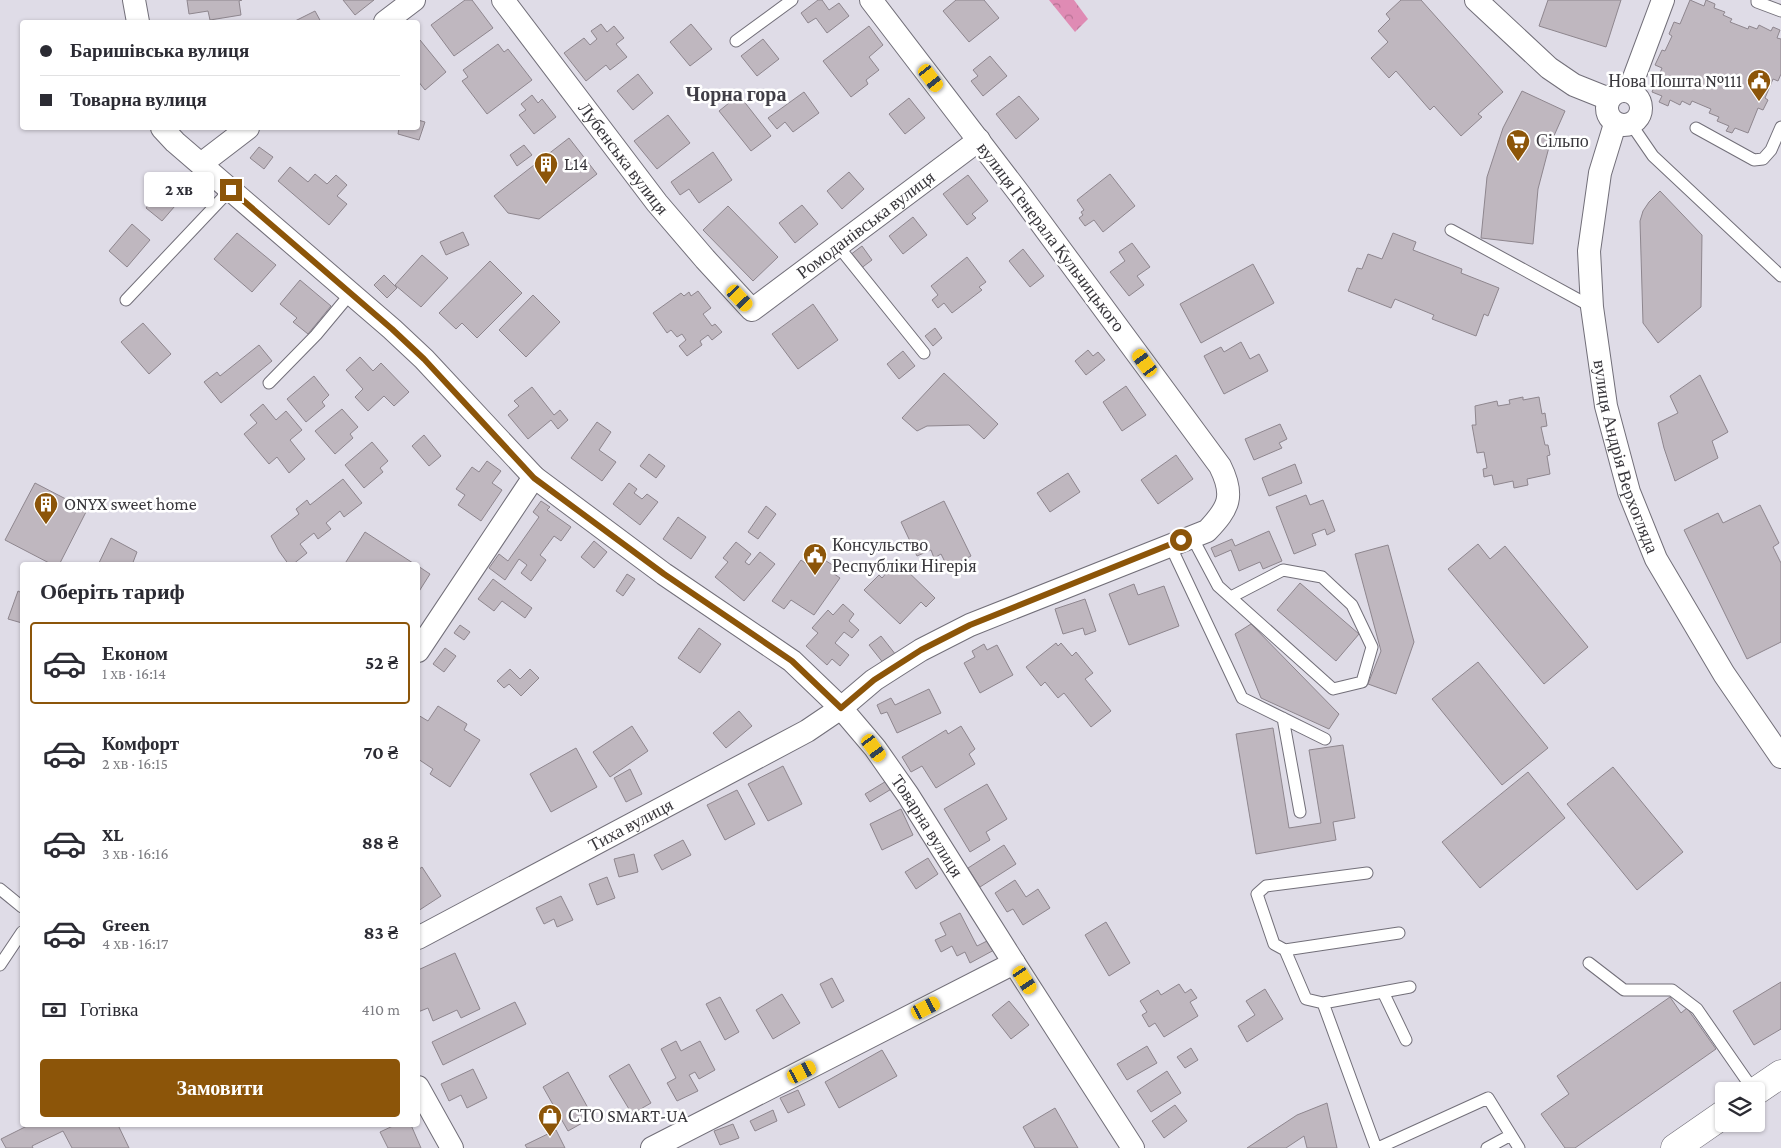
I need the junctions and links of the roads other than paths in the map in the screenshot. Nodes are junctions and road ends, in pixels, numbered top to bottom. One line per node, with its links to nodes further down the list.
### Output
1 (134, 0): 10 (street)
2 (414, 0): 11 (street)
3 (503, 0): 28 (street, Лубенська вулиця)
4 (792, 0): 12 (lane)
5 (871, 0): 19 (street, вулиця Генерала Кульчицького)
6 (1476, 0): 13 (street)
7 (1663, 0): 13 (street)
8 (1757, 0): 9 (lane)
9 (1781, 11)
10 (138, 20)
11 (388, 20)
12 (736, 41)
13 (1619, 95): 14 (street); 14 (street)
14 (1623, 124): 24 (lane); 27 (street, вулиця Андрія Верхогляда)
15 (1781, 127): 16 (lane)
16 (1696, 128)
17 (164, 130): 20 (street, Товарна вулиця)
18 (245, 130): 20 (street)
19 (979, 140): 23 (street, Ромоданівська вулиця); 32 (street, вулиця Генерала Кульчицького)
20 (201, 164): 21 (street, Товарна вулиця)
21 (231, 190): 25 (street, Товарна вулиця); 26 (lane)
22 (1451, 230): 27 (lane)
23 (838, 246): 28 (street, Ромоданівська вулиця); 29 (lane)
24 (1781, 276)
25 (351, 293): 30 (lane); 31 (street, Товарна вулиця)
26 (126, 300)
27 (1592, 307): 39 (street, вулиця Андрія Верхогляда)
28 (752, 310)
29 (924, 353)
30 (269, 383)
31 (534, 478): 35 (street); 36 (street, Товарна вулиця)
32 (1199, 534): 33 (street, Тиха вулиця); 34 (lane)
33 (1170, 545): 36 (street, Тиха вулиця); 37 (lane)
34 (1231, 597): 34 (lane)
35 (420, 648)
36 (841, 708): 46 (street, Тиха вулиця); 49 (street, Товарна вулиця)
37 (1283, 718): 38 (lane); 40 (lane)
38 (1325, 739)
39 (1779, 748)
40 (1300, 812)
41 (1367, 874): 47 (lane)
42 (0, 889): 43 (lane)
43 (20, 905)
44 (1399, 933): 47 (lane)
45 (20, 935): 50 (lane)
46 (420, 937)
47 (1285, 950): 53 (lane)
48 (1589, 963): 56 (lane)
49 (1014, 964): 61 (street); 63 (street, Товарна вулиця)
50 (0, 965)
51 (1410, 987): 52 (lane)
52 (1382, 992): 53 (lane); 54 (lane)
53 (1323, 1003): 64 (lane)
54 (1406, 1040)
55 (1781, 1074): 57 (street)
56 (1749, 1082)
57 (1765, 1084)
58 (420, 1091): 62 (street)
59 (1715, 1120): 67 (street)
60 (1510, 1135): 64 (lane); 65 (lane); 66 (lane)
61 (659, 1147)
62 (452, 1148)
63 (1133, 1148)
64 (1377, 1148)
65 (1487, 1148)
66 (1518, 1148)
67 (1676, 1148)

